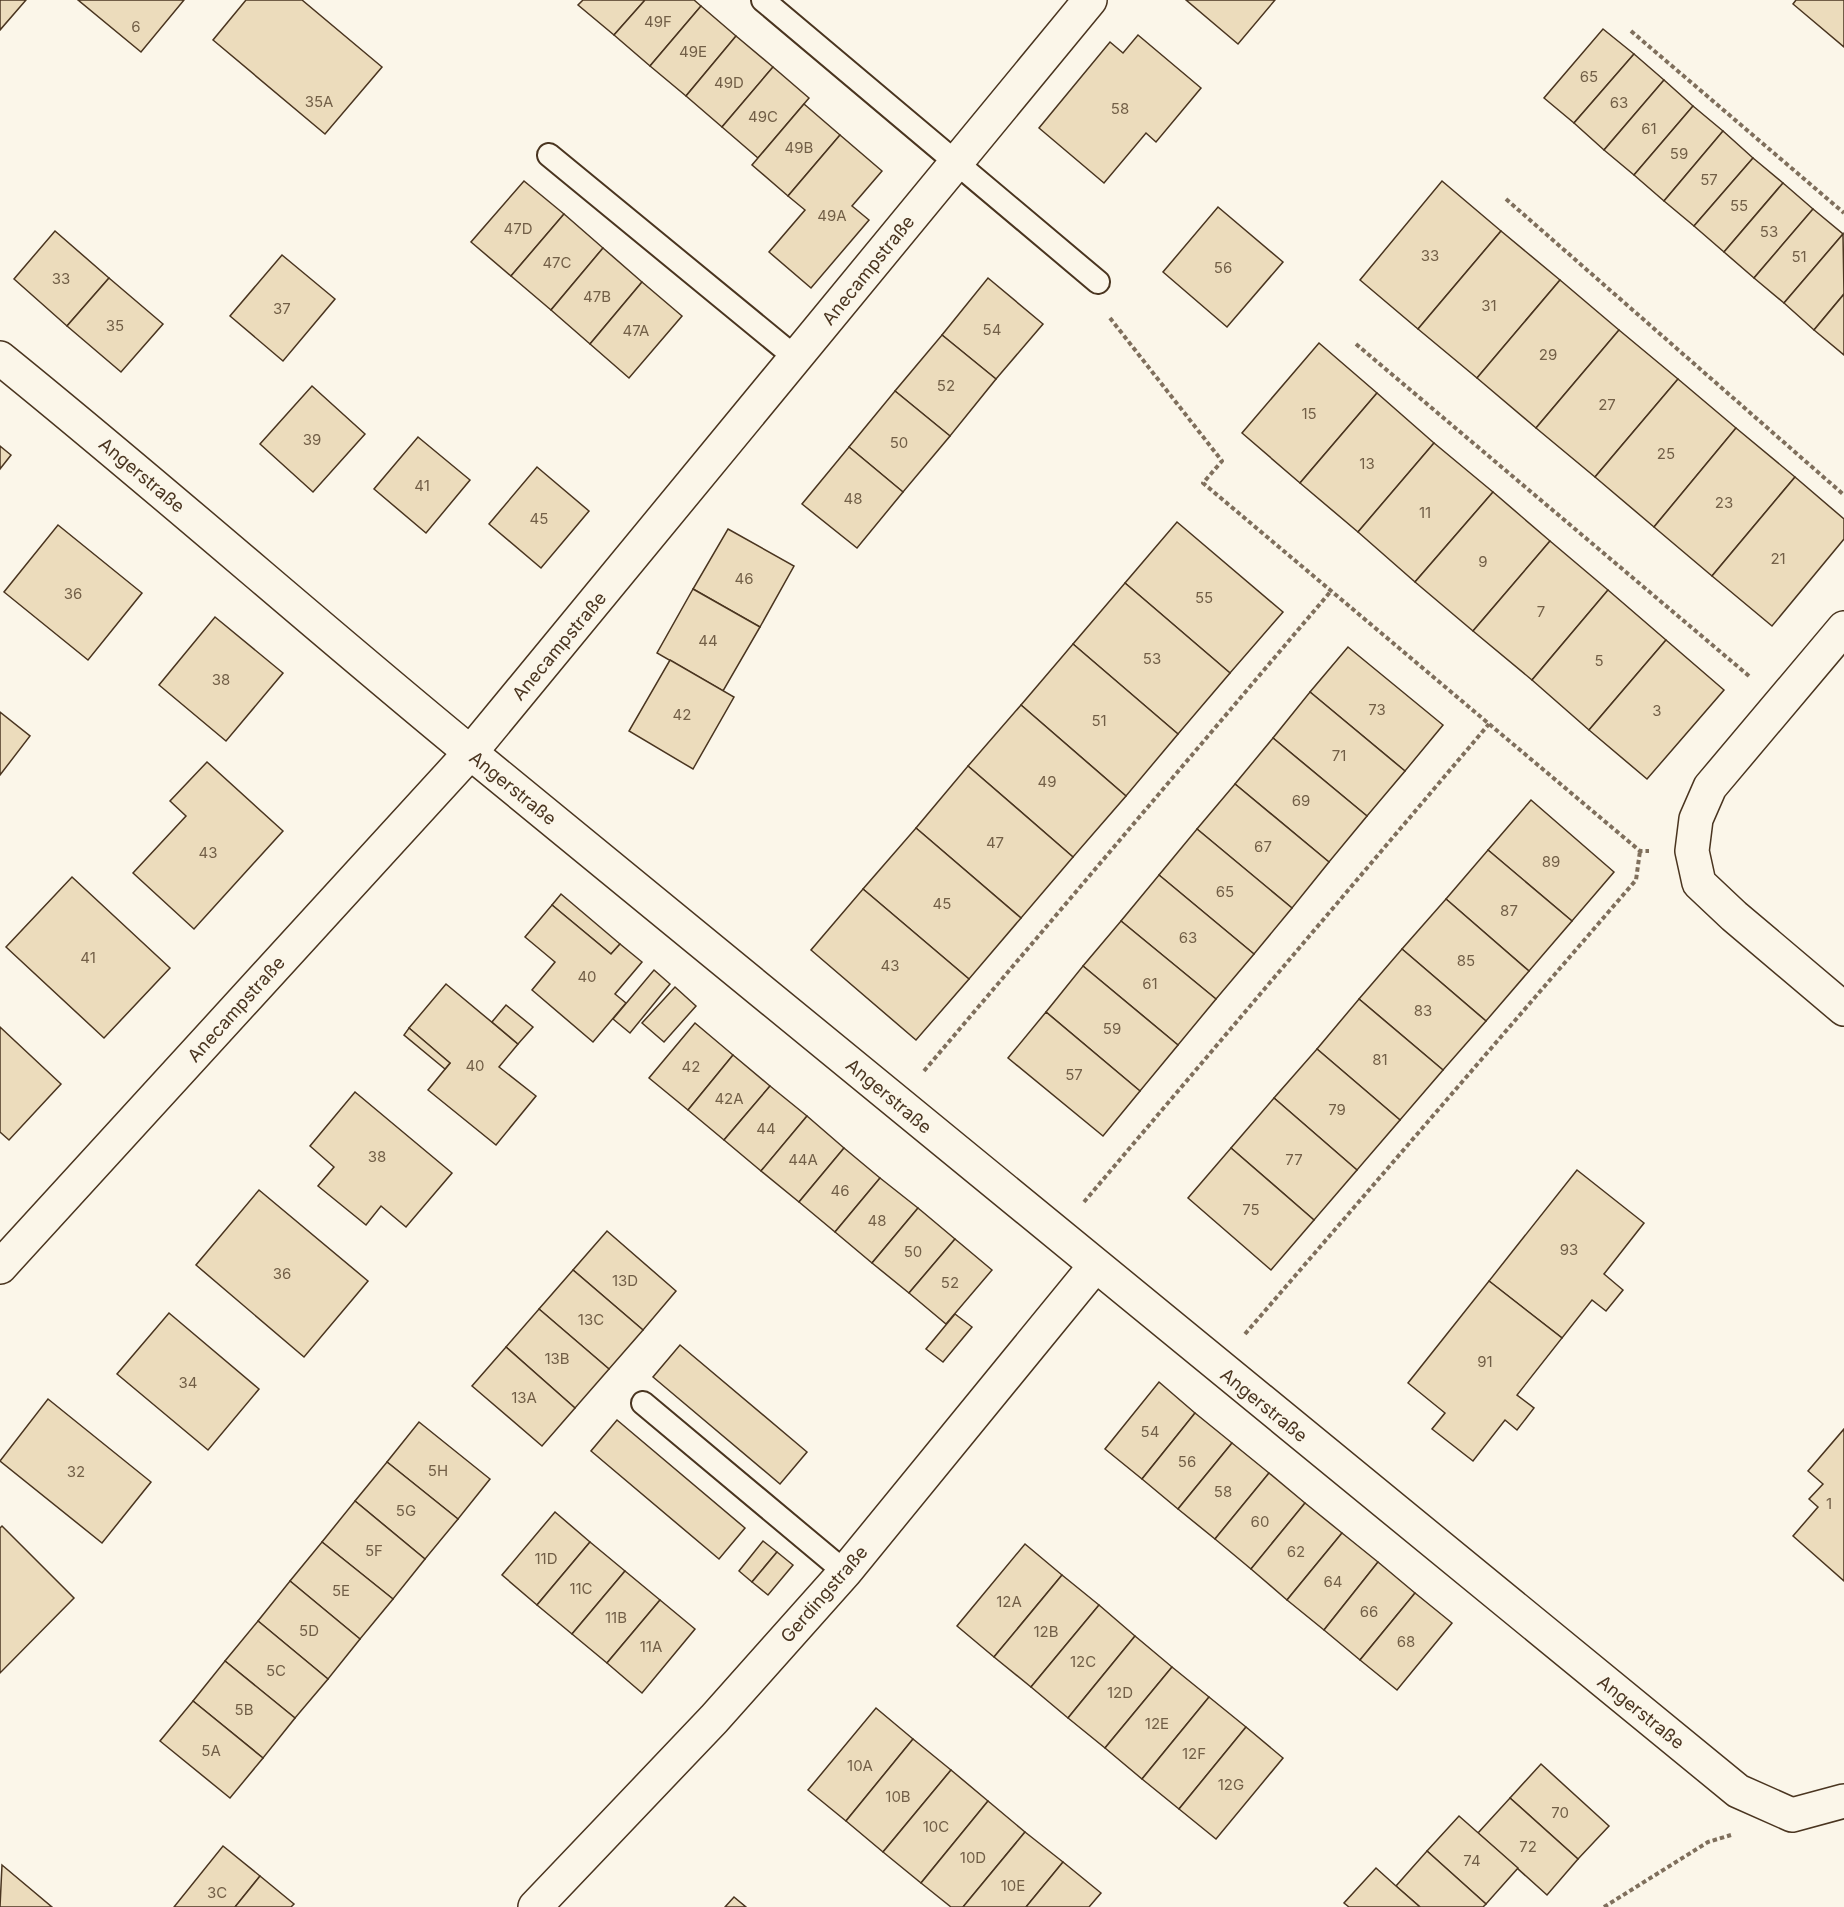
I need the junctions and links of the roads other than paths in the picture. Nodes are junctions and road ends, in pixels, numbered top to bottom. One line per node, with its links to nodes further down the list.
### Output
1 (763, 0): 4 (lane)
2 (1090, 0): 4 (street, Anecampstraße)
3 (549, 154): 7 (lane)
4 (955, 164): 5 (lane); 7 (street, Anecampstraße)
5 (1098, 282)
6 (0, 358): 9 (street, Angerstraße)
7 (796, 358): 9 (street, Anecampstraße)
8 (1844, 628): 10 (street)
9 (470, 753): 11 (street, Angerstraße); 12 (street, Anecampstraße)
10 (1844, 1009)
11 (1095, 1266): 14 (street, Gerdingstraße); 15 (street, Angerstraße)
12 (0, 1267)
13 (642, 1403): 14 (lane)
14 (845, 1572): 16 (street, Gerdingstraße)
15 (1844, 1801)
16 (535, 1907)

